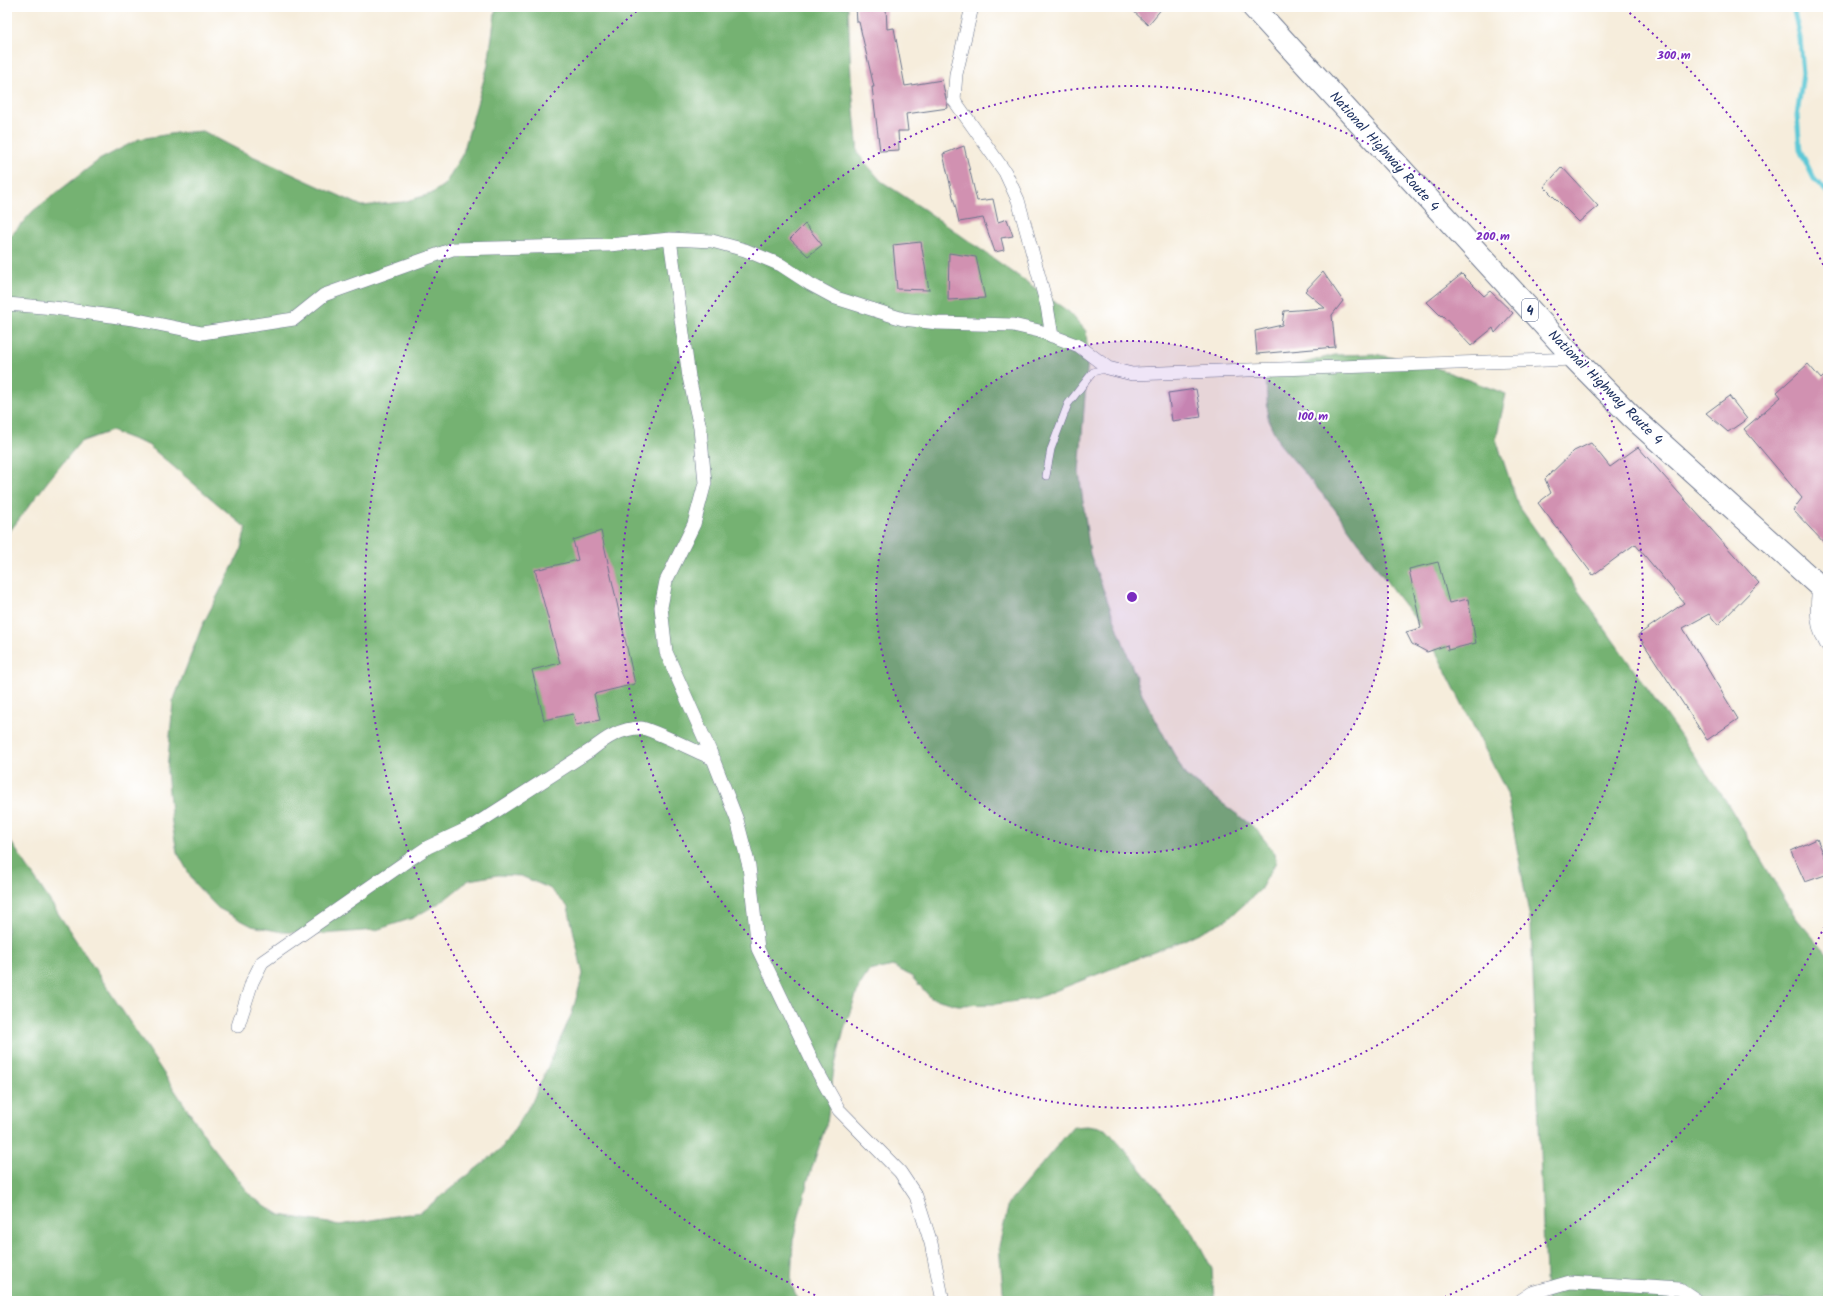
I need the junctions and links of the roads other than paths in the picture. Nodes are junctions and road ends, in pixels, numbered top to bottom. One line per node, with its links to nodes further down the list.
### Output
1 (972, 7): 5 (street)
2 (1253, 7): 6 (highway, National Highway Route 4 / 4)
3 (670, 239): 4 (street); 5 (street); 11 (street)
4 (7, 304)
5 (1052, 336): 7 (street)
6 (1575, 359): 7 (street); 9 (highway, National Highway Route 4 / 4)
7 (1108, 368): 8 (lane)
8 (1046, 476)
9 (1825, 591): 10 (street)
10 (1828, 643)
11 (714, 759): 12 (street); 13 (street)
12 (238, 1026)
13 (943, 1301)
14 (1520, 1301): 15 (street)
15 (1698, 1301)

